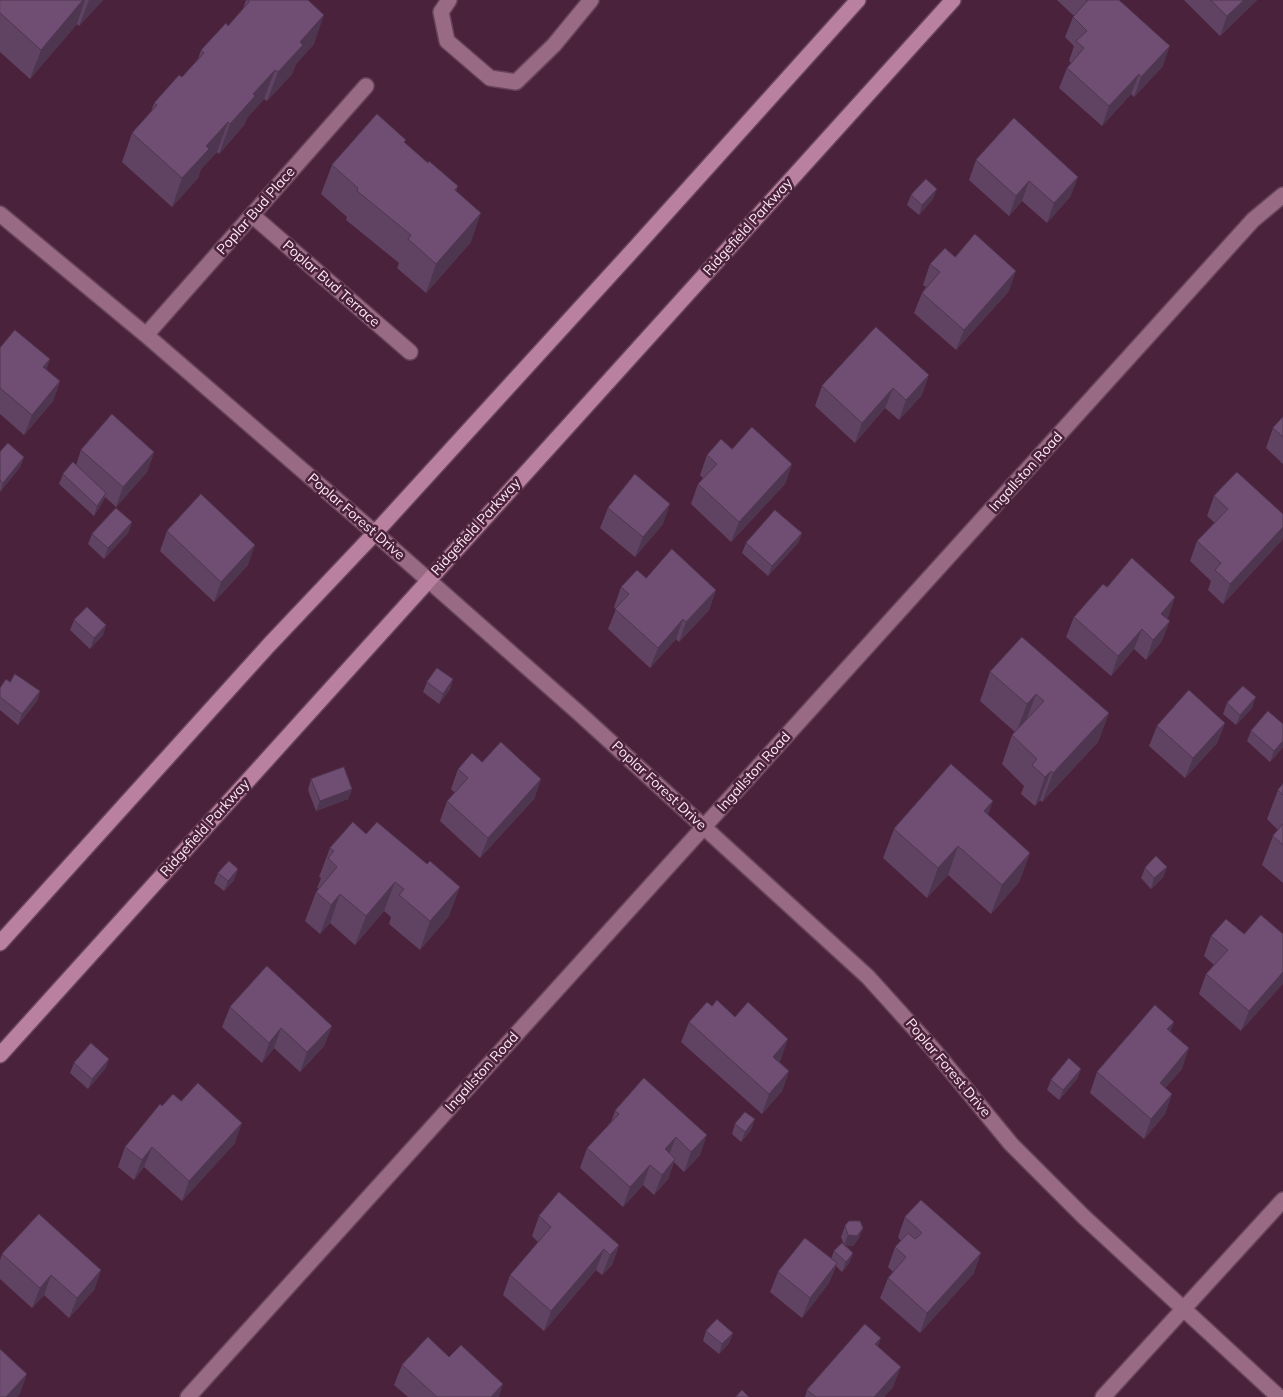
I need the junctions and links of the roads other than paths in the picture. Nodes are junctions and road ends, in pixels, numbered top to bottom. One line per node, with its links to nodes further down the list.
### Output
1 (449, 0): 2 (street)
2 (591, 0)
3 (953, 0): 12 (main road, Ridgefield Parkway)
4 (855, 1): 11 (main road)
5 (366, 86): 8 (street, Poplar Bud Place)
6 (1283, 195): 13 (street, Ingallston Road)
7 (0, 214): 9 (street, Poplar Forest Drive)
8 (252, 216): 9 (street, Poplar Bud Place); 10 (street, Poplar Bud Terrace)
9 (146, 335): 11 (street, Poplar Forest Drive)
10 (410, 352)
11 (375, 533): 12 (street, Poplar Forest Drive); 14 (main road)
12 (428, 581): 13 (street, Poplar Forest Drive); 15 (main road, Ridgefield Parkway)
13 (704, 827): 17 (street, Poplar Forest Drive); 18 (street, Ingallston Road)
14 (0, 943)
15 (0, 1055)
16 (1283, 1200): 17 (street)
17 (1184, 1309): 19 (street); 20 (street, Poplar Forest Drive)
18 (188, 1397)
19 (1103, 1397)
20 (1279, 1397)

